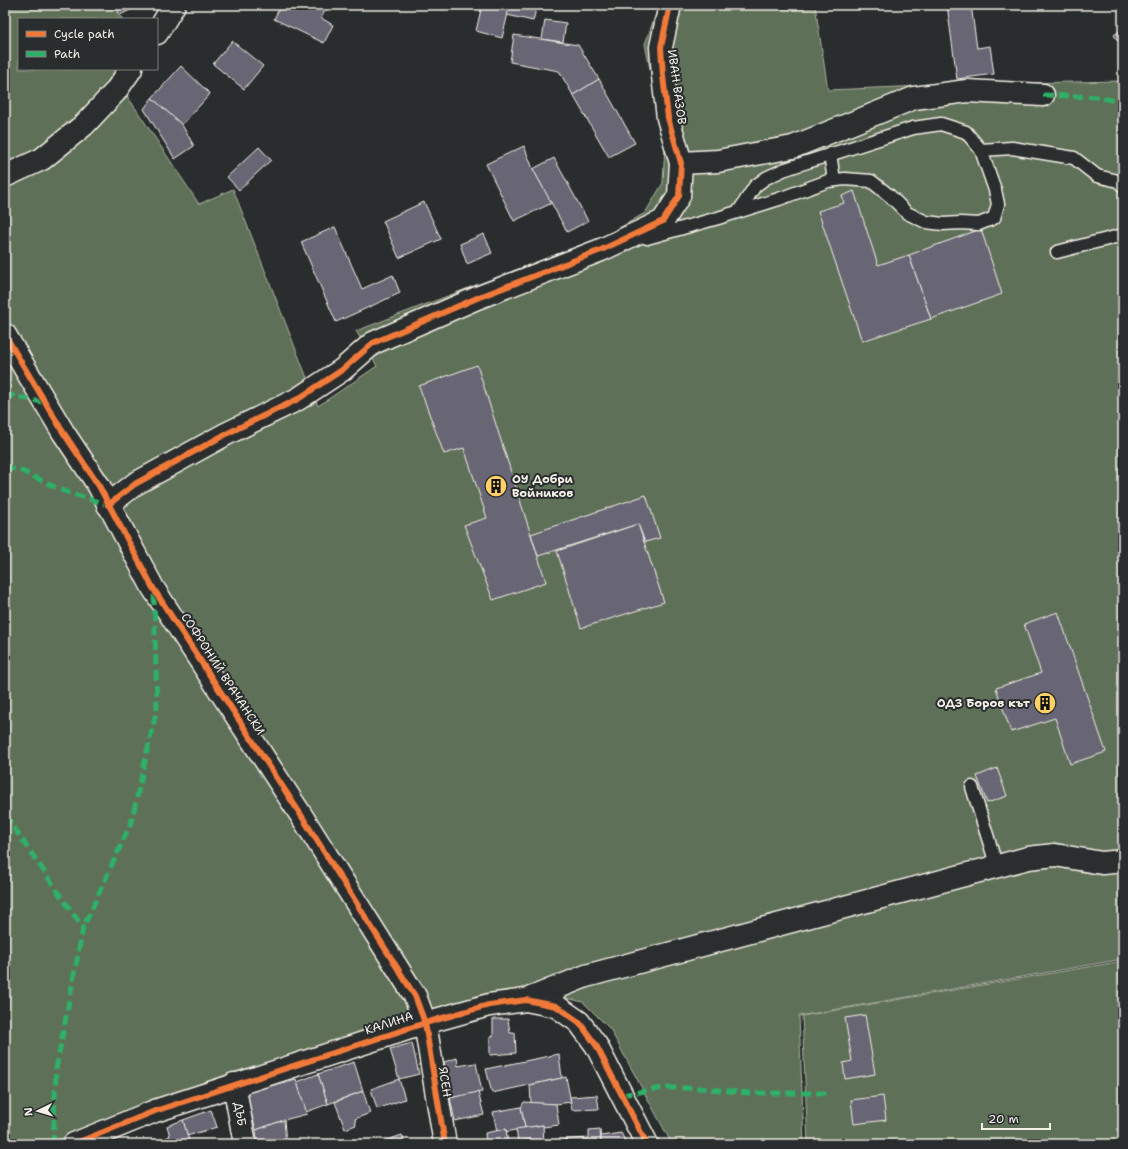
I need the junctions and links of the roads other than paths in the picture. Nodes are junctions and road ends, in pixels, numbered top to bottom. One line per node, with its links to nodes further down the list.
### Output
1 (174, 5): 3 (street)
2 (670, 5): 9 (street, ИВАН ВАЗОВ)
3 (158, 31)
4 (130, 70): 10 (street)
5 (1043, 95): 8 (street)
6 (981, 150): 7 (lane); 11 (lane); 12 (lane)
7 (830, 154): 8 (lane); 11 (lane)
8 (780, 160): 9 (street); 13 (lane)
9 (681, 163): 15 (street, ИВАН ВАЗОВ)
10 (5, 176)
11 (834, 180): 13 (lane)
12 (1123, 186)
13 (739, 211): 15 (lane)
14 (1123, 235): 16 (lane)
15 (601, 250): 18 (street)
16 (1057, 252)
17 (5, 335): 18 (street, СОФРОНИЙ ВРАЧАНСКИ)
18 (108, 505): 23 (street, СОФРОНИЙ ВРАЧАНСКИ)
19 (972, 787): 21 (lane)
20 (1123, 861): 21 (street)
21 (997, 867): 22 (street)
22 (526, 1000): 23 (street, КАЛИНА); 28 (street, КАЛИНА)
23 (425, 1023): 24 (street, КАЛИНА); 27 (street, ЯСЕН)
24 (234, 1084): 25 (street, КАЛИНА); 26 (street, ДЪБ)
25 (74, 1144)
26 (245, 1144)
27 (445, 1144)
28 (647, 1144)

